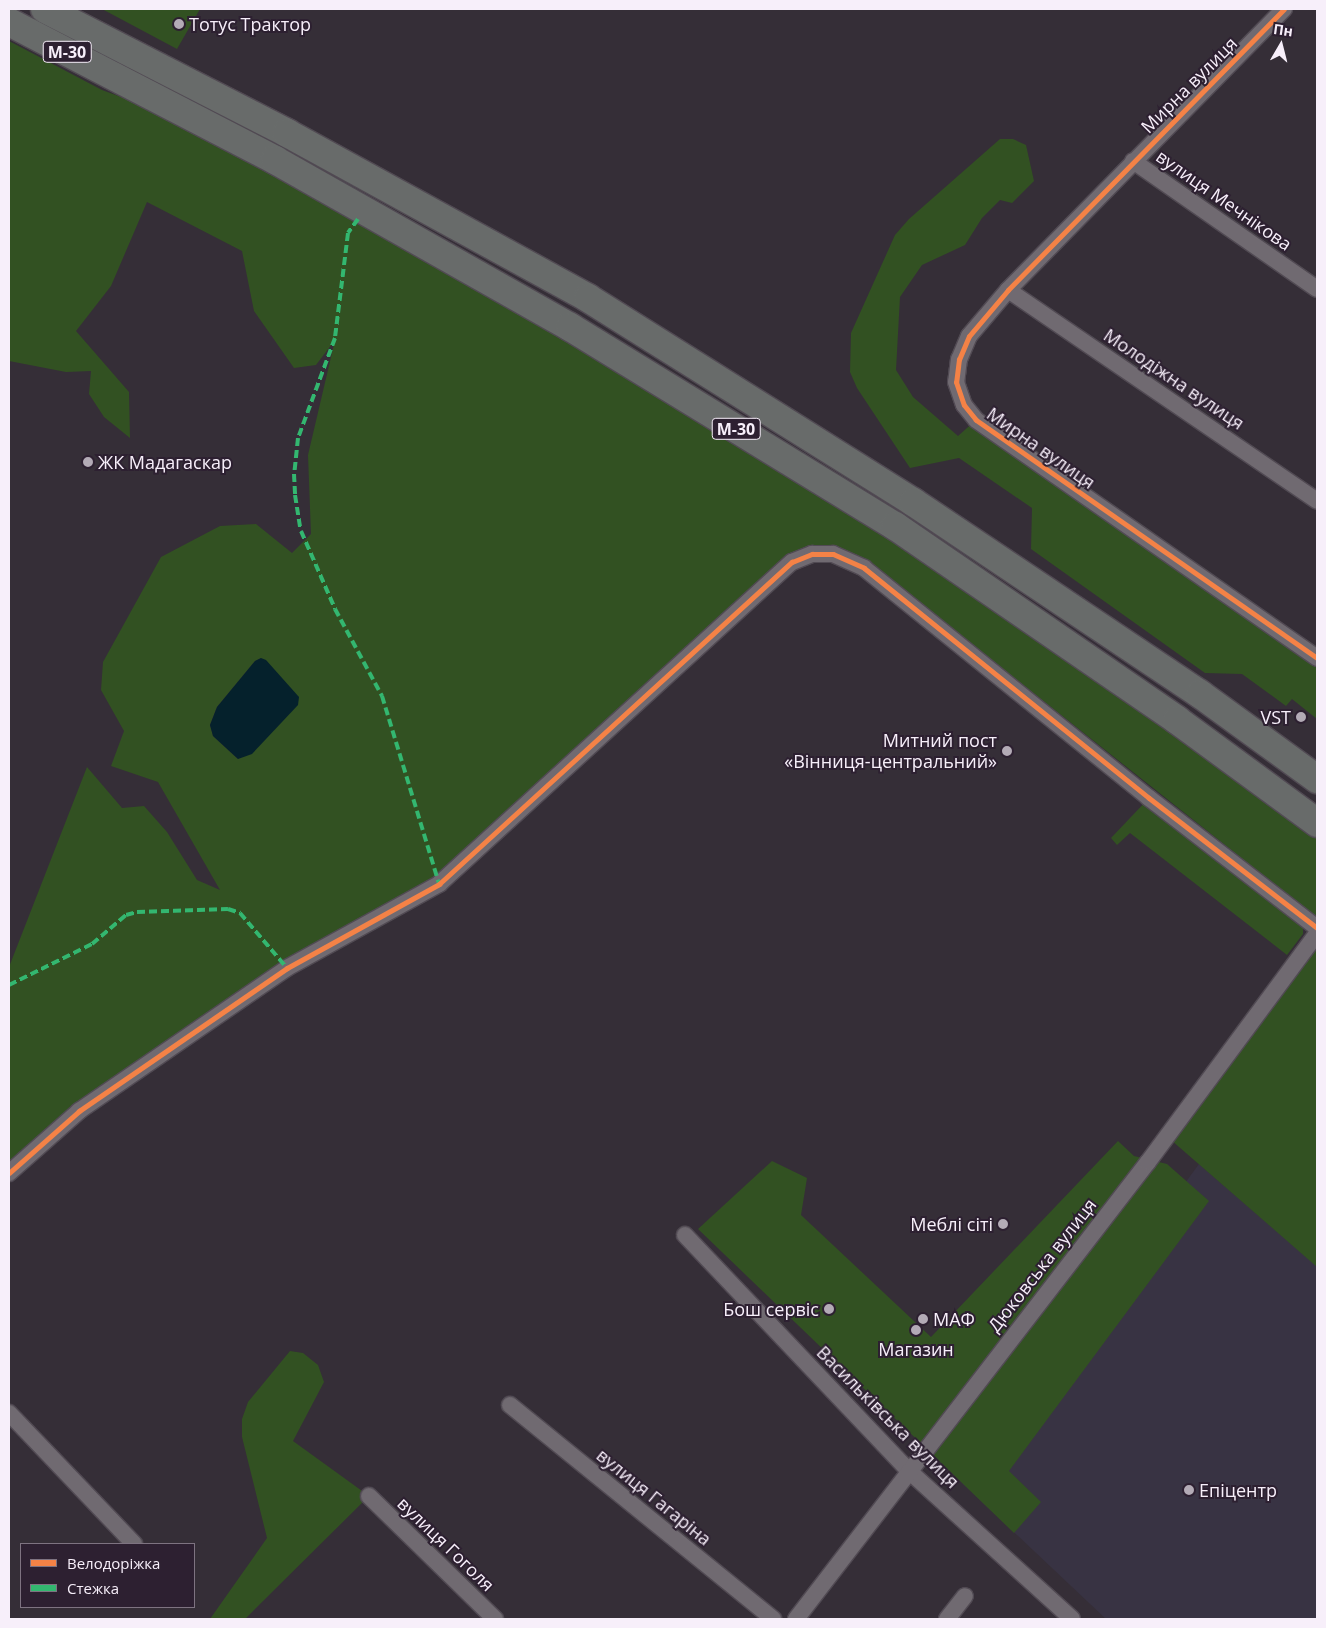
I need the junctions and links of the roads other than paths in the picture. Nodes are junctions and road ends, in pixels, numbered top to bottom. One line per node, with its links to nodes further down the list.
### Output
1 (45, 9): 9 (highway, М-30)
2 (1284, 9): 4 (street, Мирна вулиця)
3 (9, 22): 10 (highway, М-30)
4 (1133, 161): 5 (street, вулиця Мечнікова); 6 (street, Мирна вулиця)
5 (1317, 289)
6 (1008, 290): 7 (street, Молодіжна вулиця); 8 (street, Мирна вулиця)
7 (1317, 501)
8 (1317, 658)
9 (1317, 779)
10 (1317, 823)
11 (1317, 928): 13 (street)
12 (1317, 934): 17 (street, Дюковська вулиця)
13 (9, 1173)
14 (685, 1235): 17 (street, Васильківська вулиця)
15 (510, 1405): 22 (street, вулиця Гагаріна)
16 (9, 1413): 19 (street)
17 (909, 1471): 23 (street, Дюковська вулиця); 25 (street, Васильківська вулиця)
18 (369, 1496): 21 (street, вулиця Гоголя)
19 (133, 1543)
20 (965, 1596): 24 (street)
21 (495, 1619)
22 (772, 1619)
23 (796, 1619)
24 (947, 1619)
25 (1072, 1619)

